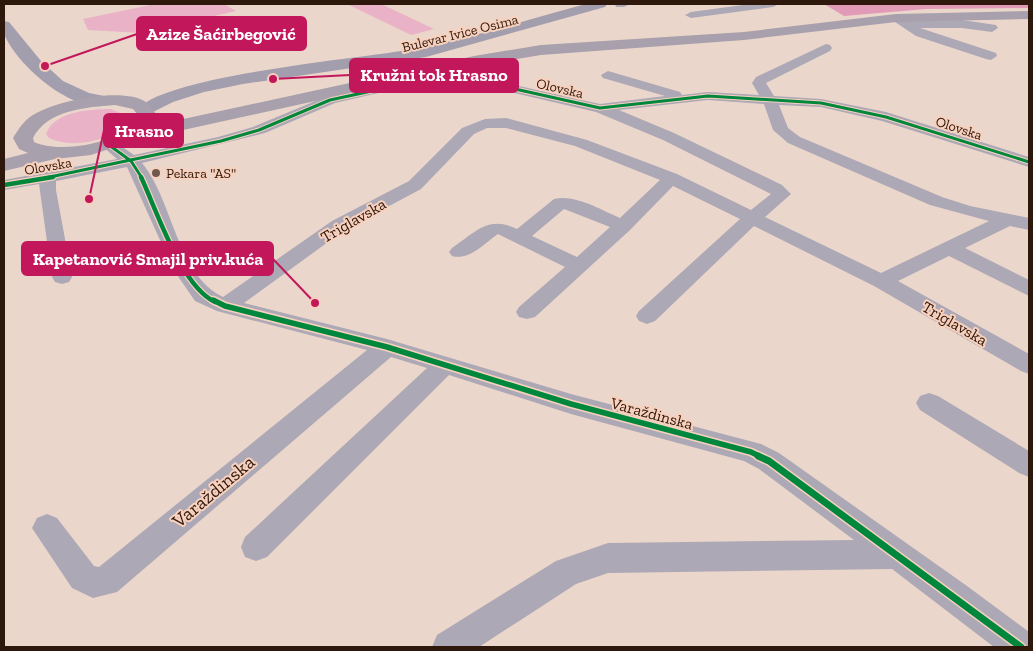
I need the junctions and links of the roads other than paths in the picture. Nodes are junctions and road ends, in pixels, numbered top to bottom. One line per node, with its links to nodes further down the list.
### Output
1 (569, 4): 14 (main road, Bulevar Ivice Osima)
2 (600, 4): 19 (main road, Bulevar Ivice Osima)
3 (773, 4): 4 (street)
4 (691, 15)
5 (1029, 15): 6 (main road)
6 (900, 21): 8 (street); 10 (street); 17 (main road)
7 (4, 25): 12 (main road)
8 (992, 28)
9 (826, 48): 15 (street)
10 (991, 56)
11 (608, 75): 13 (street, Olovska)
12 (46, 78): 14 (main road); 18 (main road)
13 (684, 98): 15 (street, Olovska); 16 (street, Olovska)
14 (109, 100): 18 (main road); 19 (main road)
15 (770, 101): 26 (street, Olovska); 32 (street)
16 (600, 108): 20 (street, Olovska); 31 (street, Olovska)
17 (234, 112): 19 (main road); 20 (street); 22 (main road)
18 (48, 114): 21 (main road)
19 (146, 114): 22 (main road)
20 (259, 130): 25 (street, Olovska)
21 (23, 138): 23 (main road); 24 (main road)
22 (118, 141): 24 (main road); 25 (street)
23 (4, 150)
24 (53, 154): 27 (main road)
25 (131, 161): 28 (street, Olovska); 42 (street)
26 (1029, 162)
27 (4, 165)
28 (48, 178): 30 (street, Olovska); 39 (street)
29 (671, 178): 31 (street, Triglavska); 34 (street); 42 (street, Triglavska)
30 (4, 185)
31 (753, 217): 40 (street, Triglavska); 44 (street)
32 (1007, 220): 33 (street); 36 (street)
33 (1029, 224)
34 (622, 226): 35 (street); 38 (street)
35 (519, 237): 37 (street); 38 (street)
36 (949, 248): 40 (street); 41 (street)
37 (459, 252)
38 (578, 266): 43 (street)
39 (62, 276)
40 (881, 281): 46 (street, Triglavska)
41 (1029, 289)
42 (225, 306): 45 (street, Varaždinska)
43 (527, 312)
44 (647, 316)
45 (387, 347): 47 (street, Varaždinska); 50 (street, Varaždinska)
46 (1029, 365)
47 (444, 366): 51 (street); 52 (street, Varaždinska)
48 (929, 402): 49 (street)
49 (1029, 465)
50 (47, 528)
51 (256, 548)
52 (896, 554): 53 (street); 54 (street, Varaždinska)
53 (449, 647)
54 (1021, 647)

